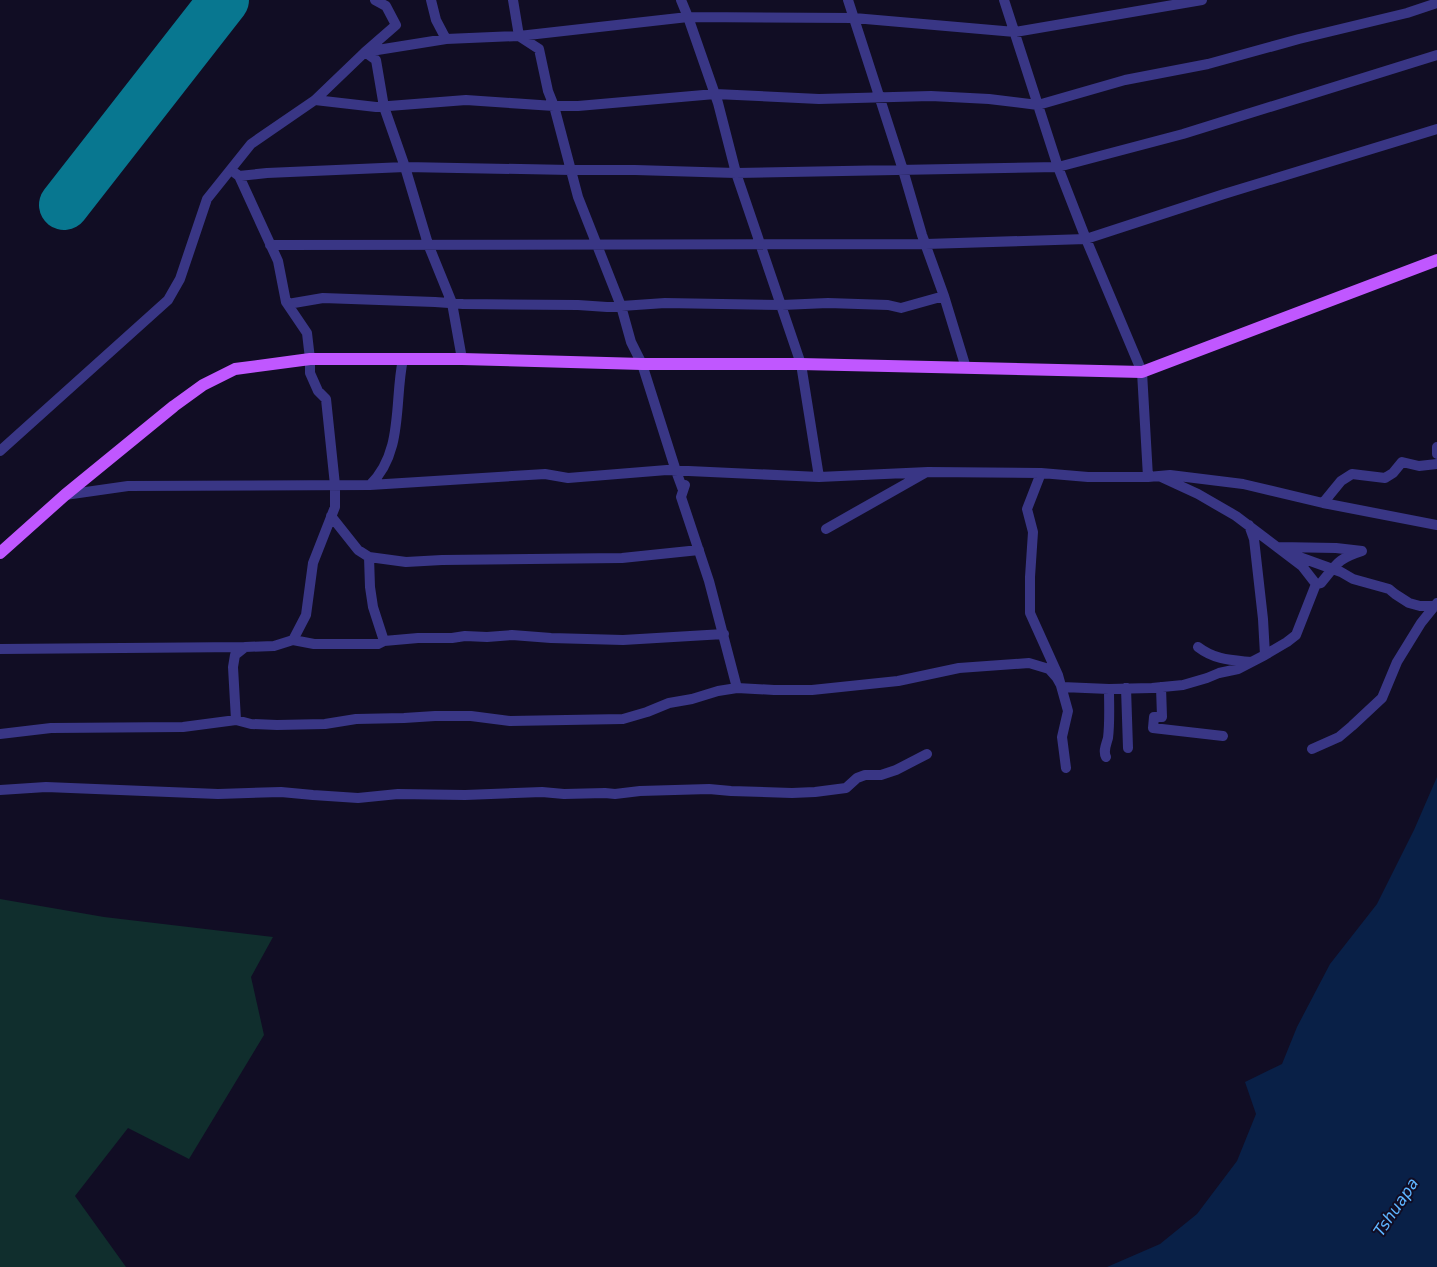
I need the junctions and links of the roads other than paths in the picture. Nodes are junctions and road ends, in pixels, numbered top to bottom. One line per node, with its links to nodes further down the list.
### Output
1 (375, 0): 15 (street)
2 (431, 0): 14 (street)
3 (513, 0): 13 (street)
4 (681, 0): 10 (street)
5 (848, 0): 11 (street)
6 (1004, 0): 12 (street)
7 (1202, 0): 9 (street)
8 (1437, 2): 20 (street)
9 (1150, 5): 12 (street)
10 (688, 17): 11 (street); 13 (street); 17 (street)
11 (854, 18): 12 (street); 18 (street)
12 (1015, 32): 20 (street)
13 (519, 36): 14 (street); 21 (street)
14 (446, 39): 15 (street)
15 (365, 52): 19 (street); 22 (street)
16 (1437, 55): 25 (street)
17 (715, 94): 18 (street); 21 (street); 29 (street)
18 (879, 98): 20 (street); 27 (street)
19 (315, 100): 22 (street); 28 (street)
20 (1038, 105): 25 (street)
21 (554, 106): 22 (street); 26 (street)
22 (384, 107): 24 (street)
23 (1437, 130): 30 (street)
24 (405, 167): 26 (street); 28 (street); 33 (street)
25 (1058, 167): 27 (street); 30 (street)
26 (571, 170): 29 (street); 34 (street)
27 (903, 170): 29 (street); 35 (street)
28 (235, 173): 32 (street); 50 (street)
29 (736, 173): 31 (street)
30 (1086, 239): 35 (street); 48 (street)
31 (760, 243): 34 (street); 35 (street); 41 (street)
32 (270, 244): 33 (street); 39 (street)
33 (428, 244): 34 (street); 38 (street)
34 (597, 244): 40 (street)
35 (926, 244): 37 (street)
36 (1437, 260): 48 (main road)
37 (944, 296): 41 (street); 47 (street)
38 (452, 303): 39 (street); 40 (street); 44 (street)
39 (288, 304): 42 (street)
40 (621, 306): 41 (street); 45 (street)
41 (782, 306): 46 (street)
42 (310, 358): 43 (main road); 61 (street); 63 (main road)
43 (403, 359): 44 (main road); 60 (street)
44 (462, 359): 45 (main road)
45 (642, 364): 46 (main road); 53 (street)
46 (801, 364): 47 (main road); 58 (street)
47 (966, 368): 48 (main road)
48 (1142, 372): 59 (street)
49 (1437, 447): 51 (street)
50 (0, 451)
51 (1437, 454)
52 (1437, 464): 64 (street)
53 (676, 471): 54 (street); 60 (street); 62 (street)
54 (688, 472): 58 (street); 62 (street)
55 (928, 472): 56 (street); 58 (street); 68 (street)
56 (1041, 472): 59 (street); 84 (street)
57 (1159, 476): 59 (street); 64 (street); 66 (street)
58 (819, 477)
59 (1148, 477)
60 (370, 485): 61 (street)
61 (335, 486): 63 (street); 65 (street)
62 (683, 490): 70 (street)
63 (65, 495): 71 (main road)
64 (1323, 503): 67 (street)
65 (331, 516): 72 (street); 77 (street)
66 (1248, 525): 69 (street); 82 (street)
67 (1437, 525)
68 (826, 529)
69 (1281, 549): 73 (street); 73 (street); 74 (street)
70 (699, 550): 72 (street); 76 (street)
71 (0, 553)
72 (369, 557): 78 (street)
73 (1332, 569): 74 (street); 75 (street)
74 (1316, 584): 82 (street)
75 (1436, 604): 93 (street)
76 (724, 634): 78 (street); 86 (street)
77 (293, 640): 78 (street); 79 (street)
78 (384, 642)
79 (245, 647): 81 (street); 89 (street)
80 (1198, 648): 83 (street)
81 (0, 649)
82 (1265, 655): 83 (street)
83 (1252, 662): 85 (street)
84 (1062, 687): 86 (street); 88 (street); 96 (street)
85 (1161, 687): 87 (street); 91 (street)
86 (737, 688): 89 (street)
87 (1126, 688): 88 (street); 92 (street)
88 (1108, 689): 95 (street)
89 (236, 720): 90 (street)
90 (0, 734)
91 (1223, 736)
92 (1128, 748)
93 (1312, 749)
94 (927, 754): 97 (street)
95 (1106, 757)
96 (1066, 768)
97 (0, 790)

